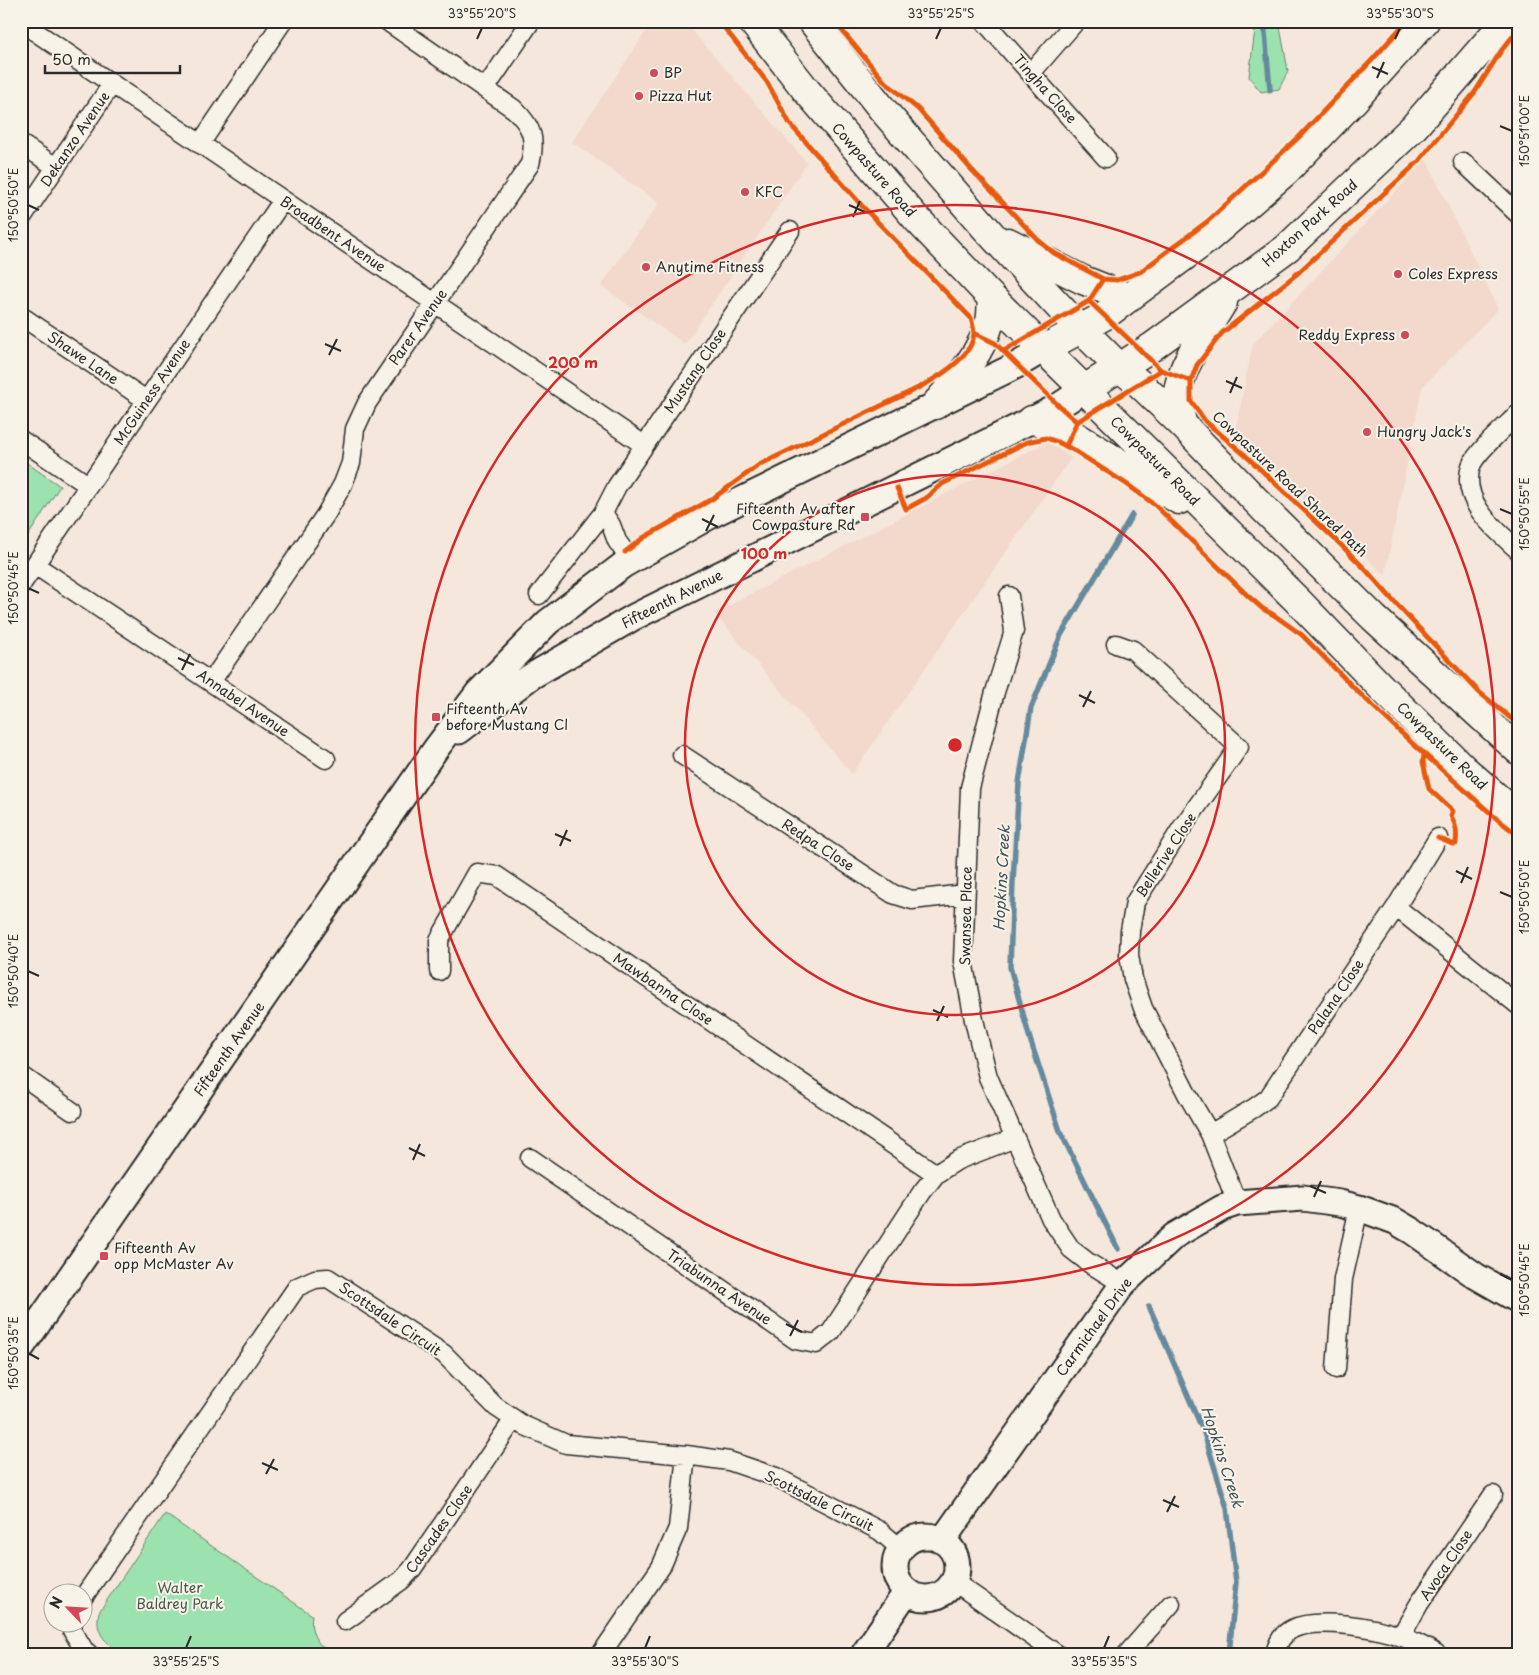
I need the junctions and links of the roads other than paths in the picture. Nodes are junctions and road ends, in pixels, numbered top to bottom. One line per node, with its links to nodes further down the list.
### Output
1 (283, 21): 15 (street)
2 (387, 21): 13 (street, Parer Avenue)
3 (531, 21): 13 (street)
4 (752, 21): 25 (main road, Cowpasture Road)
5 (812, 21): 23 (main road)
6 (984, 21): 11 (street, Tingha Close)
7 (1076, 21): 11 (street)
8 (1425, 21): 26 (main road)
9 (1506, 21): 24 (main road, Hoxton Park Road)
10 (21, 22): 12 (street, Broadbent Avenue)
11 (1031, 73): 16 (street, Tingha Close)
12 (112, 84): 15 (street, Broadbent Avenue); 18 (street, Dekanzo Avenue)
13 (486, 89): 27 (street, Parer Avenue)
14 (21, 144): 18 (street)
15 (200, 144): 19 (street, Broadbent Avenue)
16 (1106, 158)
17 (1463, 162): 20 (street)
18 (56, 167): 21 (street, Dekanzo Avenue)
19 (283, 200): 27 (street, Broadbent Avenue); 33 (street, McGuiness Avenue)
20 (1518, 214)
21 (21, 218)
22 (790, 231): 39 (street, Mustang Close)
23 (990, 233): 26 (main road); 29 (main road)
24 (1228, 292): 31 (main road, Hoxton Park Road); 37 (main road)
25 (992, 298): 30 (main road, Cowpasture Road); 34 (main road)
26 (1129, 298): 29 (main road)
27 (435, 303): 39 (street, Broadbent Avenue); 50 (street, Parer Avenue)
28 (21, 316): 33 (street, Shawe Lane)
29 (1080, 329): 30 (main road); 31 (main road)
30 (1044, 349): 32 (main road, Cowpasture Road); 34 (main road, Fifteenth Avenue)
31 (1120, 368): 32 (main road, Hoxton Park Road); 37 (main road)
32 (1083, 390): 36 (main road, Fifteenth Avenue); 42 (main road, Cowpasture Road)
33 (146, 400): 40 (street, McGuiness Avenue)
34 (934, 405): 44 (main road, Fifteenth Avenue)
35 (1518, 414): 43 (street)
36 (1032, 420): 42 (main road); 51 (main road, Fifteenth Avenue)
37 (1182, 424): 52 (main road)
38 (21, 440): 40 (street)
39 (644, 445): 41 (street, Mustang Close)
40 (88, 486): 45 (street, McGuiness Avenue)
41 (603, 513): 44 (street); 47 (street, Mustang Close)
42 (1220, 526): 55 (main road, Cowpasture Road)
43 (1518, 550)
44 (631, 561): 51 (main road, Fifteenth Avenue)
45 (35, 565): 46 (street, McGuiness Avenue); 50 (street, Annabel Avenue)
46 (21, 585)
47 (539, 595)
48 (1009, 596): 57 (street, Swansea Place)
49 (1116, 644): 63 (street, Bellerive Close)
50 (211, 682): 54 (street, Annabel Avenue)
51 (435, 750): 71 (main road, Fifteenth Avenue)
52 (1518, 750)
53 (682, 755): 57 (street, Redpa Close)
54 (326, 759)
55 (1518, 816)
56 (1438, 838): 58 (street, Palana Close)
57 (965, 894): 64 (street, Swansea Place)
58 (1396, 908): 60 (street); 63 (street, Palana Close)
59 (439, 971): 66 (street, Mawbanna Close)
60 (1518, 1005)
61 (21, 1076): 62 (street)
62 (72, 1111)
63 (1210, 1134): 67 (street, Bellerive Close)
64 (1014, 1138): 66 (street, Triabunna Avenue); 69 (street, Swansea Place)
65 (530, 1158): 66 (street, Triabunna Avenue)
66 (936, 1174)
67 (1237, 1203): 68 (main road, Carmichael Drive); 69 (main road, Carmichael Drive)
68 (1360, 1208): 70 (main road, Carmichael Drive); 72 (street)
69 (1123, 1284): 76 (main road, Carmichael Drive)
70 (1518, 1300)
71 (23, 1343)
72 (1336, 1369)
73 (514, 1419): 74 (street, Scottsdale Circuit); 79 (street, Scottsdale Circuit); 82 (street, Cascades Close)
74 (686, 1455): 77 (street, Scottsdale Circuit); 86 (street)
75 (1493, 1495): 84 (street, Avoca Close)
76 (942, 1541): 77 (main road); 78 (main road)
77 (901, 1549): 80 (main road)
78 (953, 1581): 80 (main road); 88 (street)
79 (92, 1584)
80 (907, 1592): 87 (main road)
81 (1171, 1604): 89 (street)
82 (345, 1621)
83 (73, 1632): 85 (street)
84 (1401, 1636): 90 (street); 91 (street)
85 (89, 1654)
86 (602, 1654)
87 (864, 1654)
88 (1057, 1654)
89 (1127, 1654)
90 (1275, 1654)
91 (1437, 1654)

